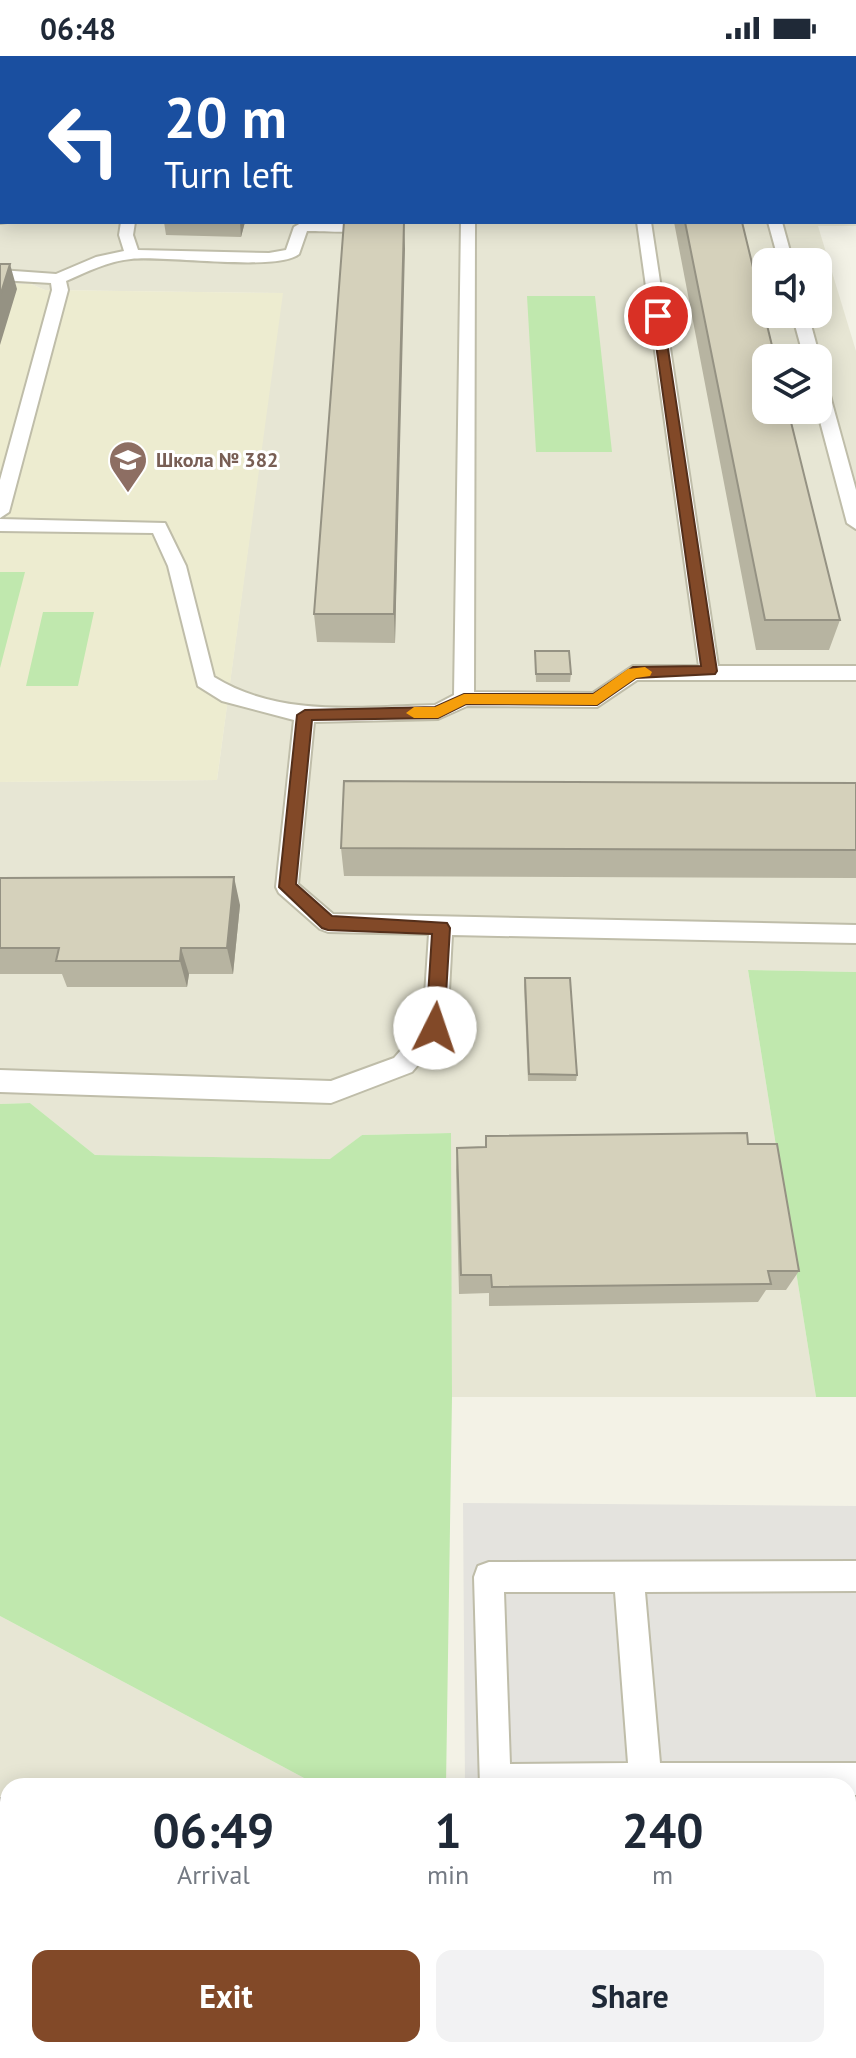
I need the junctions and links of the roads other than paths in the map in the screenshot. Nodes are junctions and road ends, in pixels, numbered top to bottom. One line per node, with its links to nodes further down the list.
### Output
1 (128, 224): 8 (lane)
2 (301, 224): 3 (lane); 8 (lane)
3 (376, 224)
4 (468, 224): 19 (lane)
5 (644, 224): 17 (lane)
6 (776, 224): 7 (lane)
7 (782, 248)
8 (132, 254): 10 (lane)
9 (0, 275): 10 (lane)
10 (58, 279): 14 (lane)
11 (830, 424): 12 (lane)
12 (837, 449): 13 (lane); 15 (lane)
13 (856, 449)
14 (0, 512)
15 (856, 523)
16 (0, 525): 20 (lane)
17 (709, 671): 18 (lane); 19 (lane)
18 (856, 673)
19 (464, 699): 20 (lane)
20 (305, 715): 21 (lane)
21 (441, 928): 22 (lane); 23 (lane)
22 (856, 934)
23 (0, 1081)
24 (856, 1576): 25 (lane)
25 (629, 1577): 26 (lane); 27 (lane)
26 (494, 1778)
27 (645, 1778)

